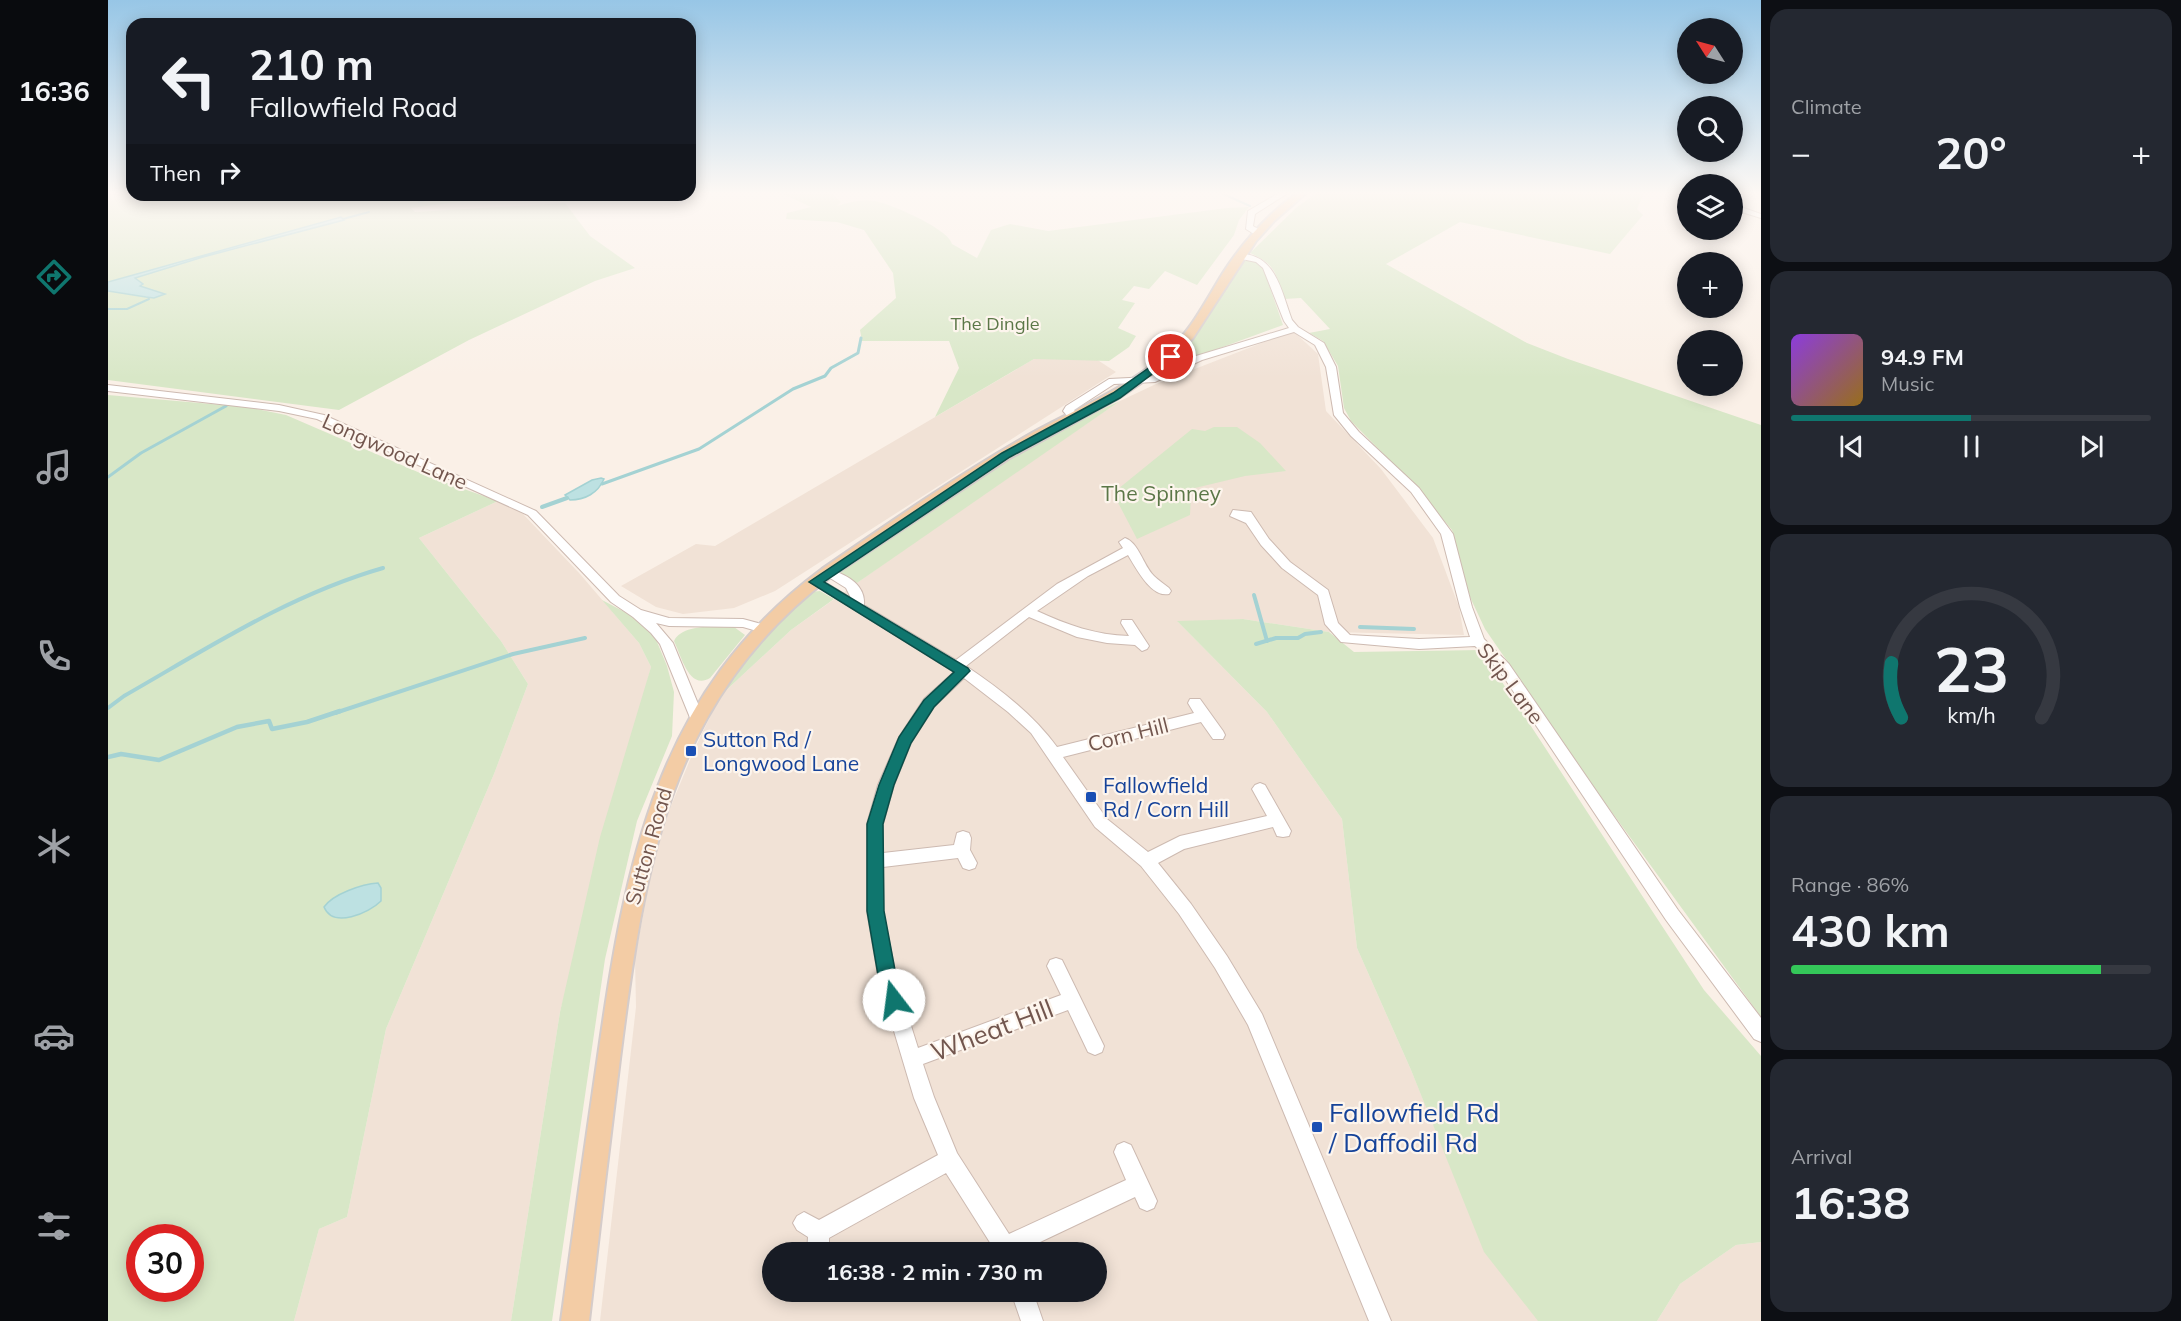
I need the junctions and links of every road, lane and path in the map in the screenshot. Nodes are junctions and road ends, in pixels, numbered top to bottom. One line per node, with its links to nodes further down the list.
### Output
1 (1240, 256): 2 (street, Skip Lane); 3 (main road, Sutton Road)
2 (1295, 329): 4 (street); 15 (street, Skip Lane)
3 (1171, 357): 4 (street); 5 (main road, Sutton Road)
4 (1185, 364): 5 (street)
5 (1139, 380): 8 (main road, Sutton Road)
6 (108, 388): 11 (street, Longwood Lane)
7 (1250, 521): 15 (street)
8 (822, 577): 14 (main road, Sutton Road); 17 (street)
9 (1165, 591): 10 (street)
10 (1028, 612): 12 (street); 17 (street)
11 (638, 614): 13 (street, Longwood Lane); 16 (street, Longwood Lane)
12 (1127, 622)
13 (686, 623): 14 (street, Longwood Lane); 16 (street)
14 (764, 629): 18 (main road, Sutton Road)
15 (1478, 641): 27 (street, Skip Lane)
16 (666, 643): 18 (street, Longwood Lane)
17 (960, 669): 20 (street); 23 (street)
18 (696, 716): 36 (main road, Sutton Road)
19 (1218, 735): 20 (street, Corn Hill)
20 (1053, 754): 24 (street)
21 (1260, 789): 24 (street)
22 (964, 851): 23 (street)
23 (876, 861): 29 (street)
24 (1147, 861): 38 (street)
25 (1056, 966): 26 (street, Wheat Hill)
26 (1071, 1000): 28 (street, Wheat Hill); 29 (street, Wheat Hill)
27 (1761, 1033)
28 (1095, 1046)
29 (913, 1059): 31 (street)
30 (1124, 1152): 34 (street)
31 (950, 1160): 32 (street); 33 (street)
32 (814, 1235)
33 (1003, 1242)
34 (1024, 1242)
35 (1025, 1302): 37 (street)
36 (575, 1321)
37 (1032, 1321)
38 (1380, 1321)

